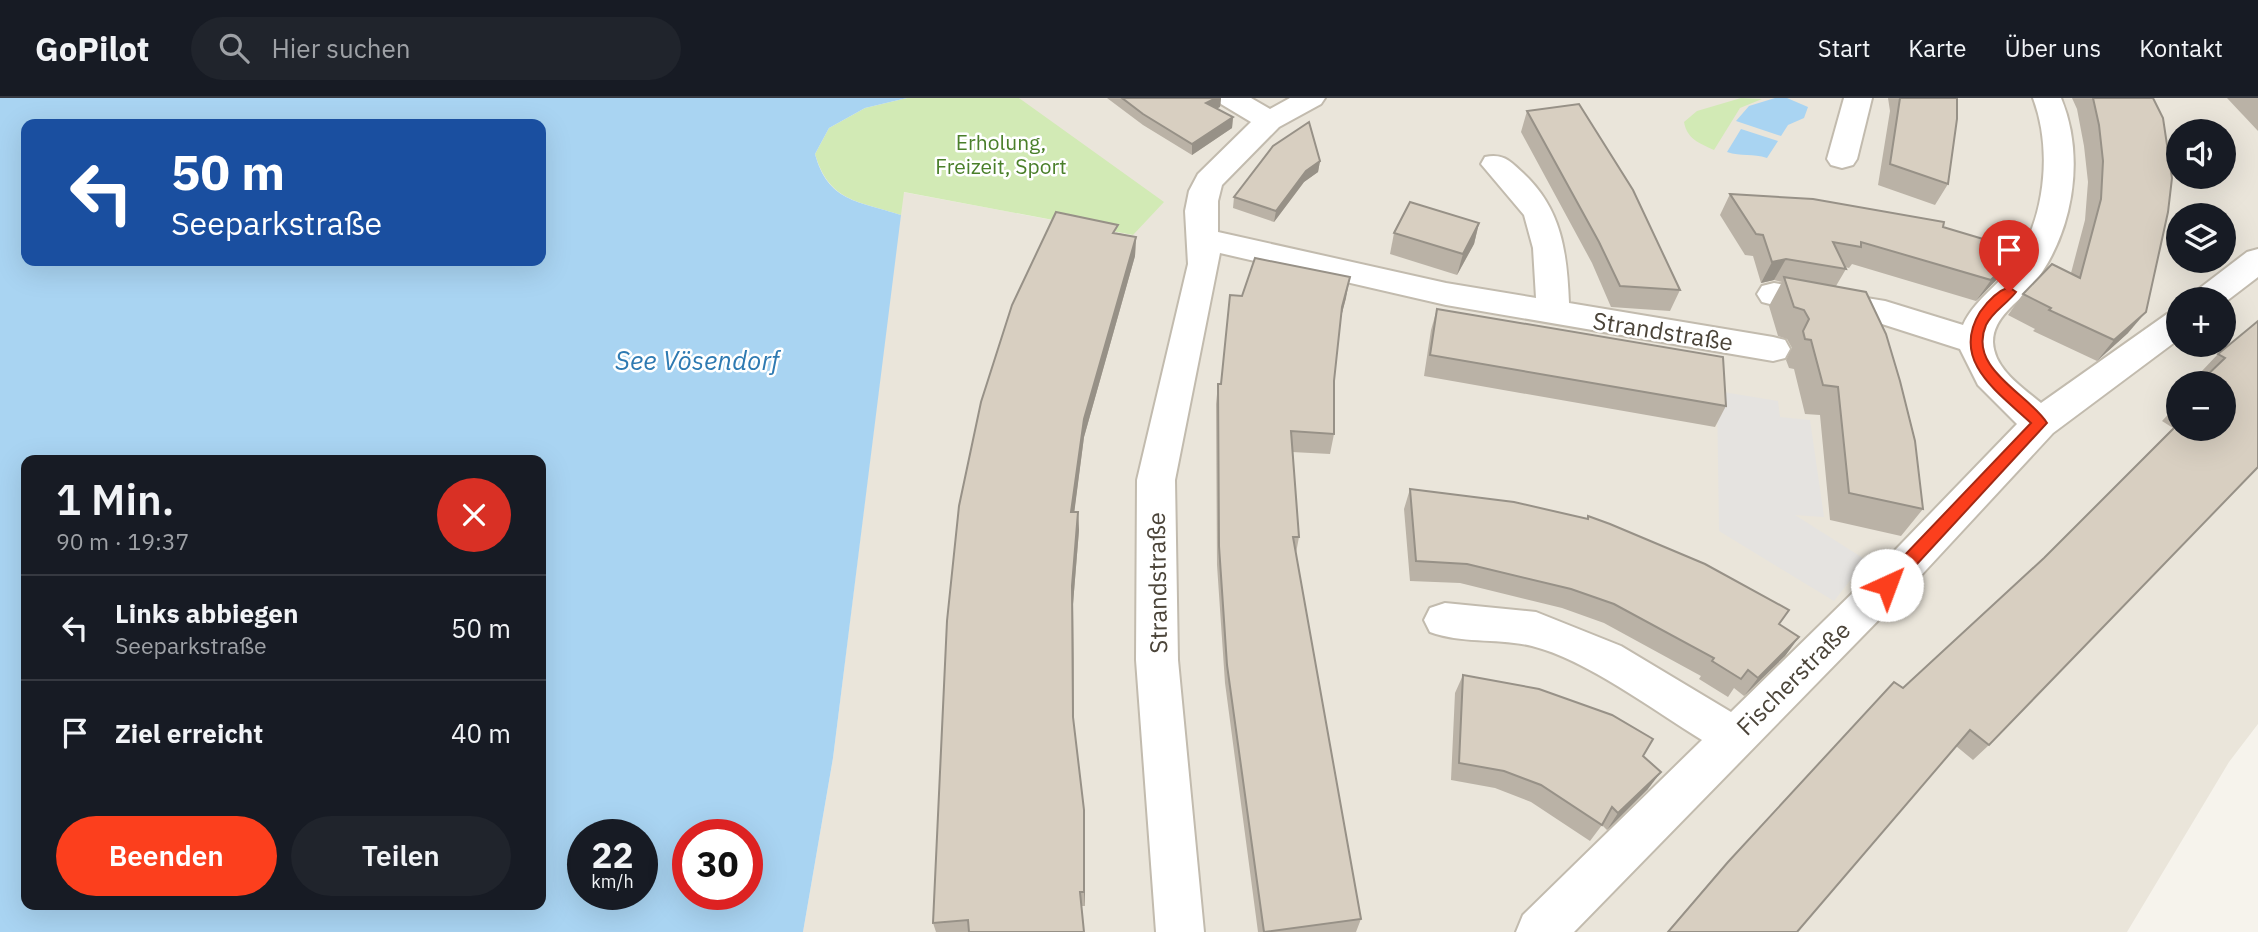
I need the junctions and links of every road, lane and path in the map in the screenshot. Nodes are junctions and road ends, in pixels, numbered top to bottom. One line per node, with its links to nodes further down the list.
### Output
1 (1231, 98): 5 (street)
2 (1311, 98): 5 (street, Strandstraße)
3 (1858, 98): 6 (street)
4 (2047, 98): 14 (street)
5 (1269, 121): 8 (street, Strandstraße)
6 (1842, 159)
7 (1496, 164): 12 (street)
8 (1205, 239): 12 (street, Strandstraße); 19 (street, Strandstraße)
9 (2258, 260): 10 (street)
10 (2223, 287)
11 (1774, 294): 14 (street)
12 (1553, 313): 15 (street, Strandstraße)
13 (2166, 331): 16 (street, Fischerstraße)
14 (1976, 342): 16 (street)
15 (1773, 349)
16 (2040, 423): 18 (street, Fischerstraße)
17 (1445, 620): 18 (street)
18 (1733, 736): 20 (street, Fischerstraße)
19 (1180, 932)
20 (1540, 932)

